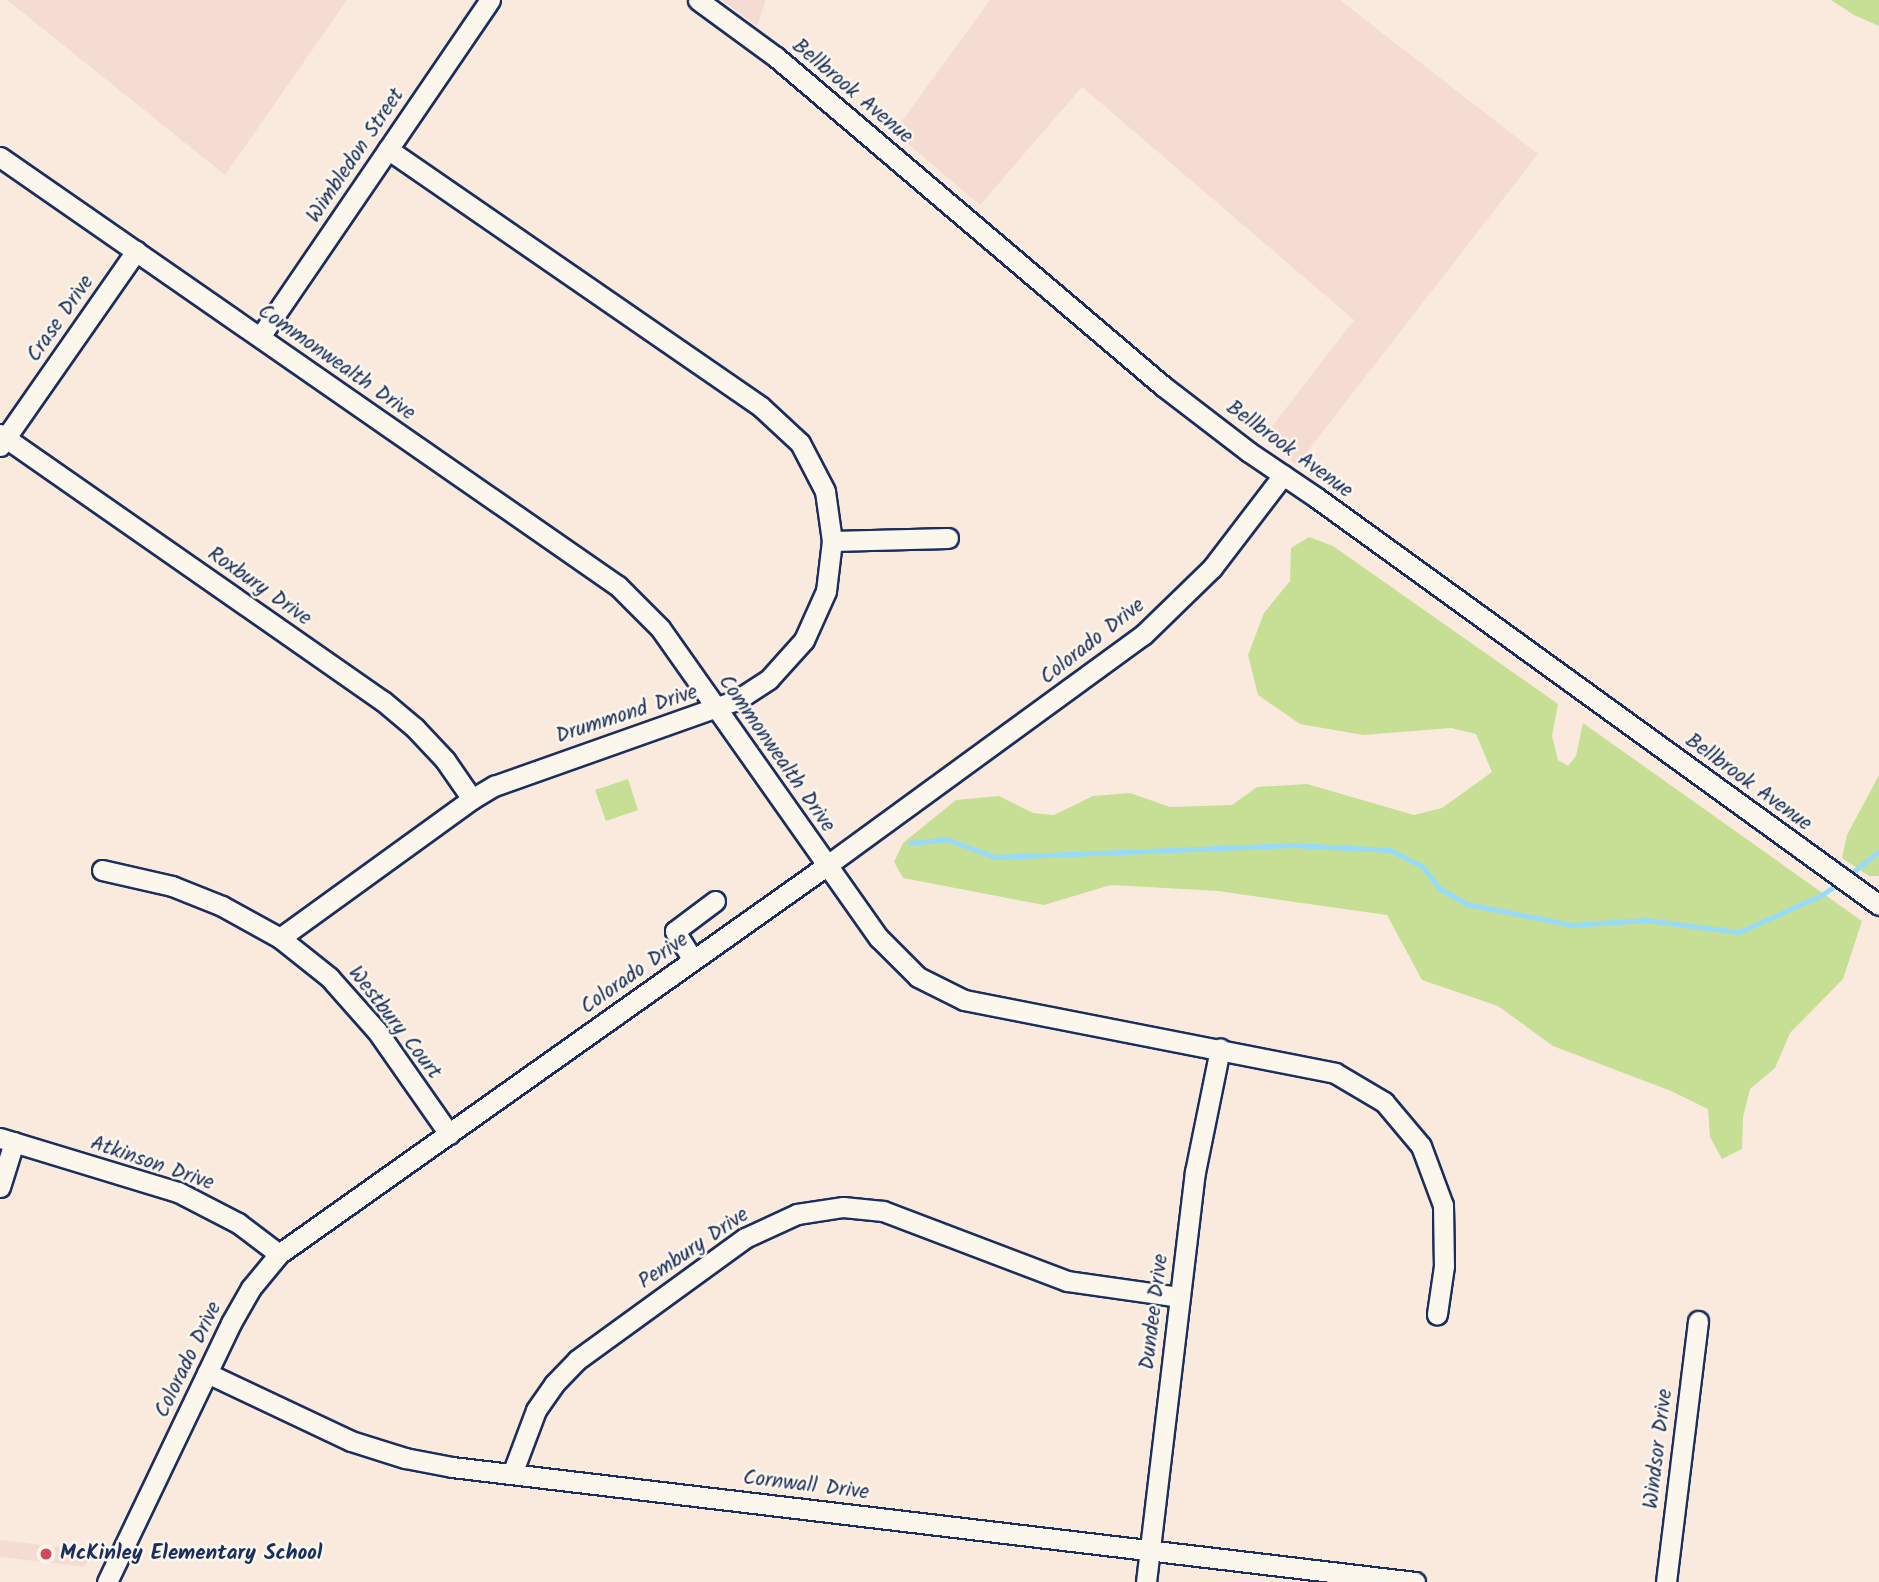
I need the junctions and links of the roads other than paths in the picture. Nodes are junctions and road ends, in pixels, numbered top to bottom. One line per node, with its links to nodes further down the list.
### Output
1 (490, 0): 3 (street, Wimbledon Street)
2 (698, 0): 8 (street, Bellbrook Avenue)
3 (388, 149): 6 (street, Wimbledon Street); 10 (street, Drummond Drive)
4 (0, 157): 5 (street, Commonwealth Drive)
5 (136, 251): 6 (street, Commonwealth Drive); 7 (street, Crase Drive)
6 (260, 337): 11 (street, Commonwealth Drive)
7 (2, 439): 12 (street, Roxbury Drive)
8 (1283, 475): 13 (street, Colorado Drive); 16 (street, Bellbrook Avenue)
9 (948, 538): 10 (street)
10 (832, 541): 11 (street, Drummond Drive)
11 (719, 708): 12 (street, Drummond Drive); 13 (street, Commonwealth Drive)
12 (471, 799): 17 (street, Drummond Drive)
13 (826, 866): 18 (street, Colorado Drive); 19 (street, Commonwealth Drive)
14 (102, 870): 17 (street, Westbury Court)
15 (715, 901): 18 (street)
16 (1879, 905)
17 (280, 939): 20 (street, Westbury Court)
18 (692, 960): 20 (street, Colorado Drive)
19 (1220, 1049): 24 (street, Dundee Drive); 25 (street, Commonwealth Drive)
20 (449, 1134): 23 (street, Colorado Drive)
21 (7, 1140): 22 (street); 23 (street, Atkinson Drive)
22 (0, 1187)
23 (279, 1254): 27 (street, Colorado Drive)
24 (1180, 1297): 28 (street, Pembury Drive); 29 (street, Dundee Drive)
25 (1437, 1314)
26 (1698, 1321): 33 (street, Windsor Drive)
27 (207, 1373): 28 (street, Cornwall Drive); 30 (street, Colorado Drive)
28 (512, 1474): 29 (street, Cornwall Drive)
29 (1150, 1550): 31 (street, Dundee Drive); 32 (street, Cornwall Drive)
30 (107, 1582)
31 (1146, 1582)
32 (1415, 1582)
33 (1666, 1582)

